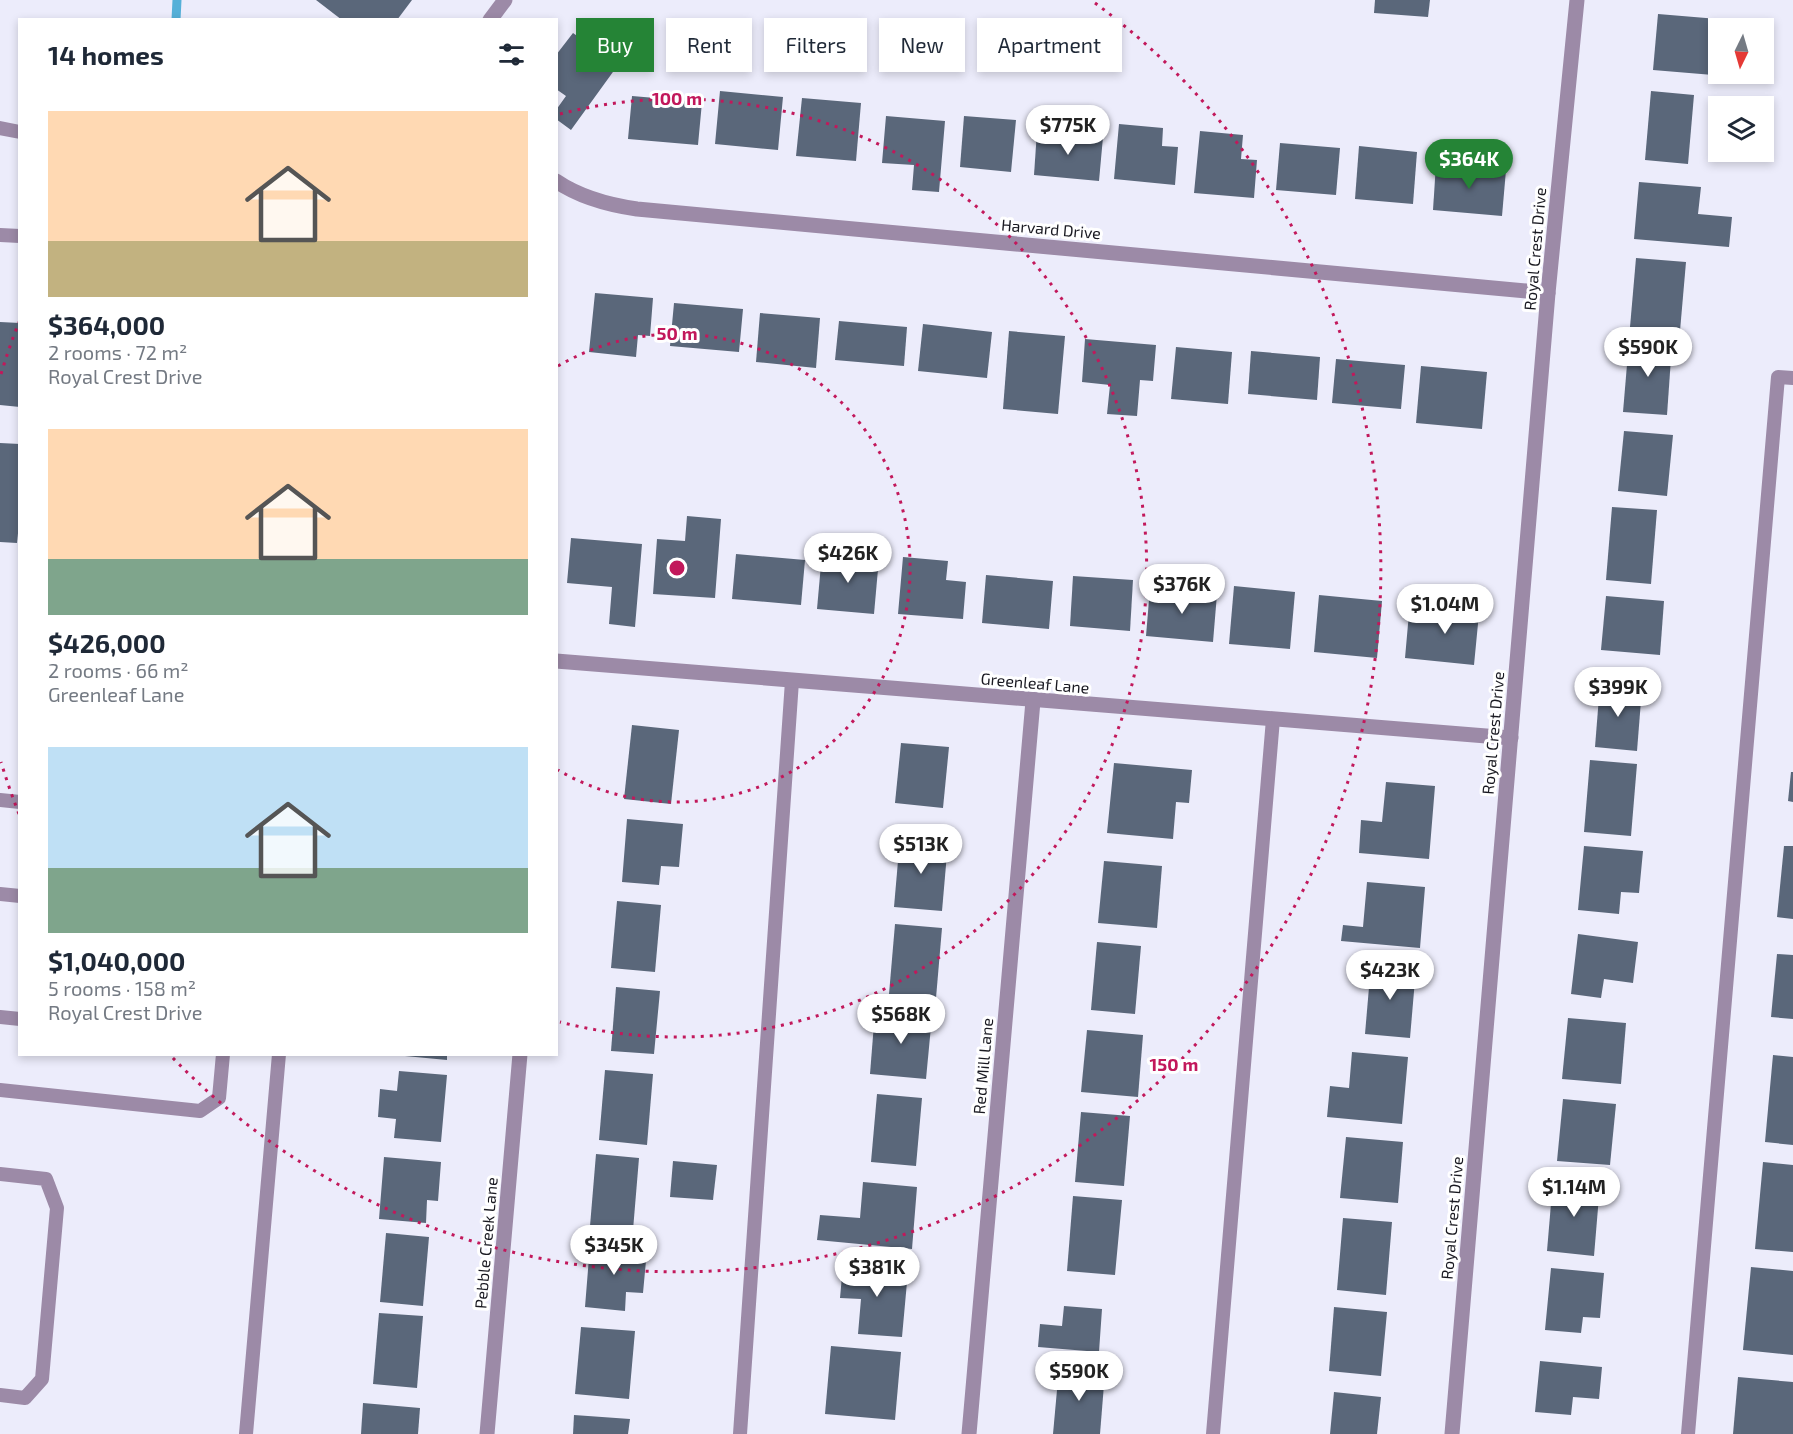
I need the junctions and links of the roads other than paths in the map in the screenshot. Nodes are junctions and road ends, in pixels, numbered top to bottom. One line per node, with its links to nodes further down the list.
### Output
1 (505, 0): 3 (street)
2 (1577, 0): 9 (street, Royal Crest Drive)
3 (492, 18)
4 (0, 128): 5 (lane)
5 (18, 132)
6 (558, 182): 9 (street, Harvard Drive)
7 (0, 235): 8 (lane)
8 (18, 236)
9 (1548, 293): 15 (street, Royal Crest Drive)
10 (1793, 378): 34 (lane)
11 (558, 661): 12 (street, Greenleaf Lane)
12 (792, 681): 13 (street, Greenleaf Lane); 30 (lane)
13 (1034, 701): 14 (street, Greenleaf Lane); 31 (street, Red Mill Lane)
14 (1273, 719): 15 (street, Greenleaf Lane); 32 (lane)
15 (1511, 738): 33 (street, Royal Crest Drive)
16 (0, 800): 17 (lane)
17 (18, 802)
18 (0, 894): 19 (lane)
19 (18, 896)
20 (0, 1017): 21 (lane)
21 (18, 1019)
22 (223, 1056): 25 (lane)
23 (279, 1056): 28 (lane)
24 (520, 1056): 29 (street, Pebble Creek Lane)
25 (0, 1090)
26 (0, 1174): 27 (lane)
27 (0, 1395)
28 (246, 1434)
29 (488, 1434)
30 (740, 1434)
31 (969, 1434)
32 (1213, 1434)
33 (1452, 1434)
34 (1688, 1434)

